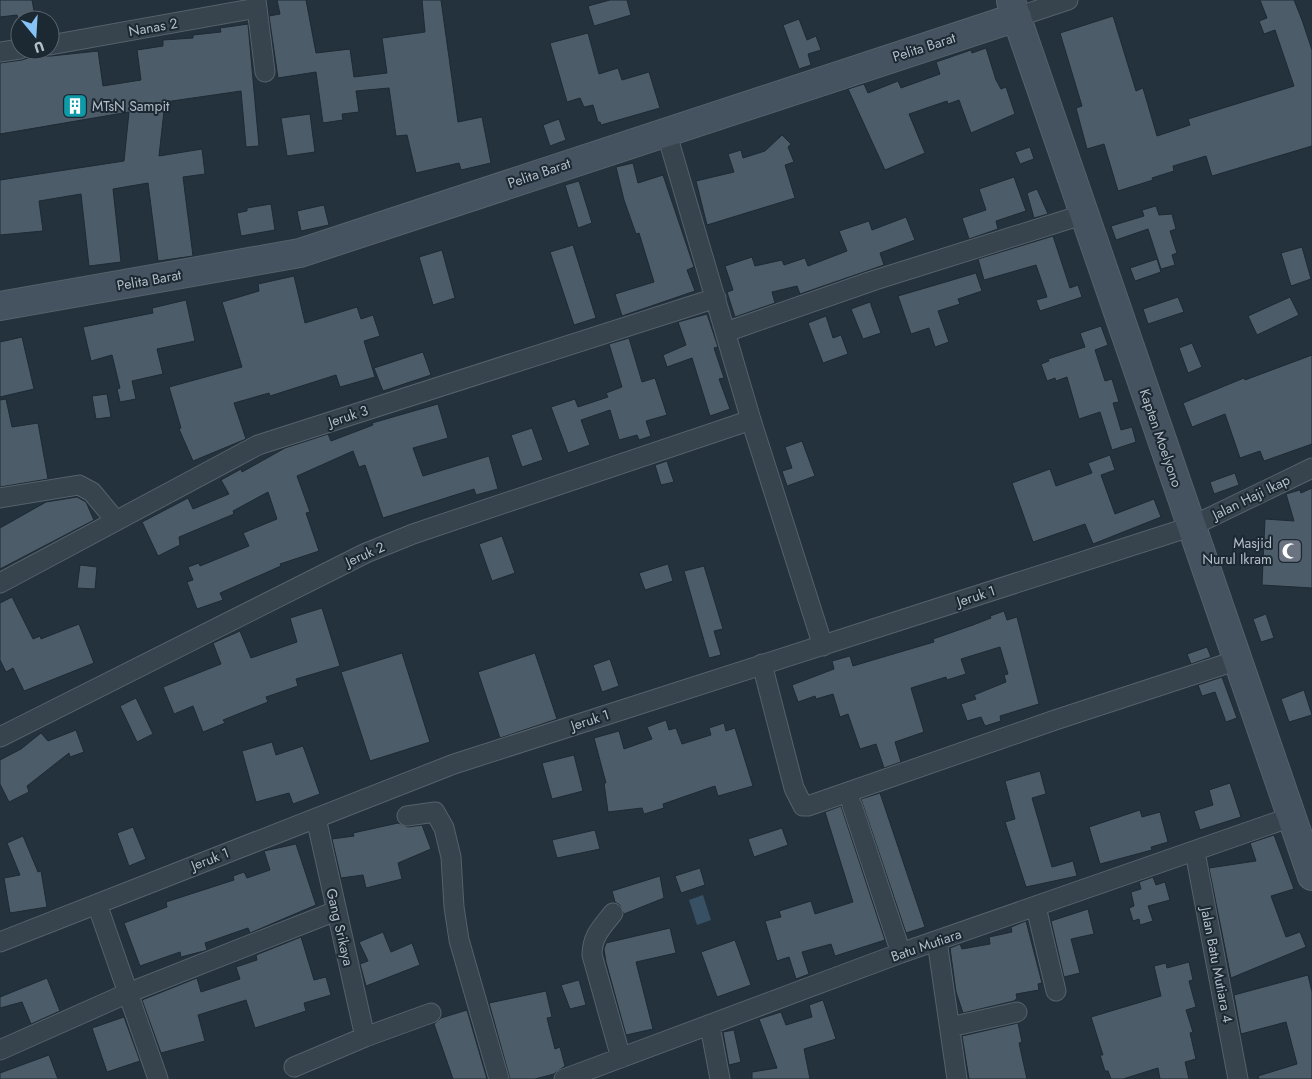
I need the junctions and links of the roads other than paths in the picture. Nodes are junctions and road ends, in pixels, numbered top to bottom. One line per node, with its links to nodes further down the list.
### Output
1 (1068, 0): 3 (street, Pelita Barat)
2 (257, 4): 4 (street, Nanas 2); 5 (street)
3 (1014, 9): 6 (street, Pelita Barat); 7 (street, Kapten Moelyono)
4 (60, 43)
5 (265, 72)
6 (666, 131): 8 (street); 9 (street, Pelita Barat)
7 (1085, 214): 10 (street); 15 (street, Kapten Moelyono)
8 (716, 298): 10 (street); 14 (street, Jeruk 3)
9 (0, 306)
10 (726, 332): 11 (street)
11 (751, 420): 17 (street); 20 (street, Jeruk 2)
12 (1312, 468): 15 (street, Jalan Haji Ikap)
13 (0, 498): 14 (street)
14 (116, 521): 16 (street, Jeruk 3)
15 (1190, 526): 17 (street, Jeruk 1); 18 (street, Kapten Moelyono)
16 (0, 583)
17 (823, 646): 19 (street, Jeruk 1)
18 (1238, 660): 19 (street); 23 (street, Kapten Moelyono)
19 (762, 664): 24 (street, Jeruk 1)
20 (0, 737)
21 (852, 805): 33 (street)
22 (407, 816): 45 (street)
23 (1291, 817): 25 (street, Batu Mutiara); 26 (street, Kapten Moelyono)
24 (316, 818): 27 (street, Jeruk 1); 29 (street, Gang Srikaya)
25 (1195, 852): 28 (street, Batu Mutiara); 49 (street, Jalan Batu Mutiara 4)
26 (1312, 876)
27 (97, 904): 32 (street, Jeruk 1); 35 (street)
28 (1036, 907): 31 (street, Batu Mutiara); 34 (street)
29 (336, 911): 35 (street); 40 (street, Gang Srikaya)
30 (614, 913): 42 (street)
31 (937, 941): 33 (street, Batu Mutiara); 39 (street)
32 (0, 942)
33 (901, 953): 38 (street, Batu Mutiara)
34 (1056, 991)
35 (128, 993): 41 (street); 44 (street)
36 (1017, 1012): 39 (street)
37 (431, 1013): 40 (street)
38 (710, 1026): 42 (street, Batu Mutiara); 47 (street)
39 (950, 1027): 48 (street)
40 (365, 1037): 43 (street)
41 (0, 1050)
42 (621, 1058): 46 (street, Batu Mutiara)
43 (294, 1067)
44 (158, 1079)
45 (499, 1079)
46 (564, 1079)
47 (720, 1079)
48 (958, 1079)
49 (1238, 1079)

